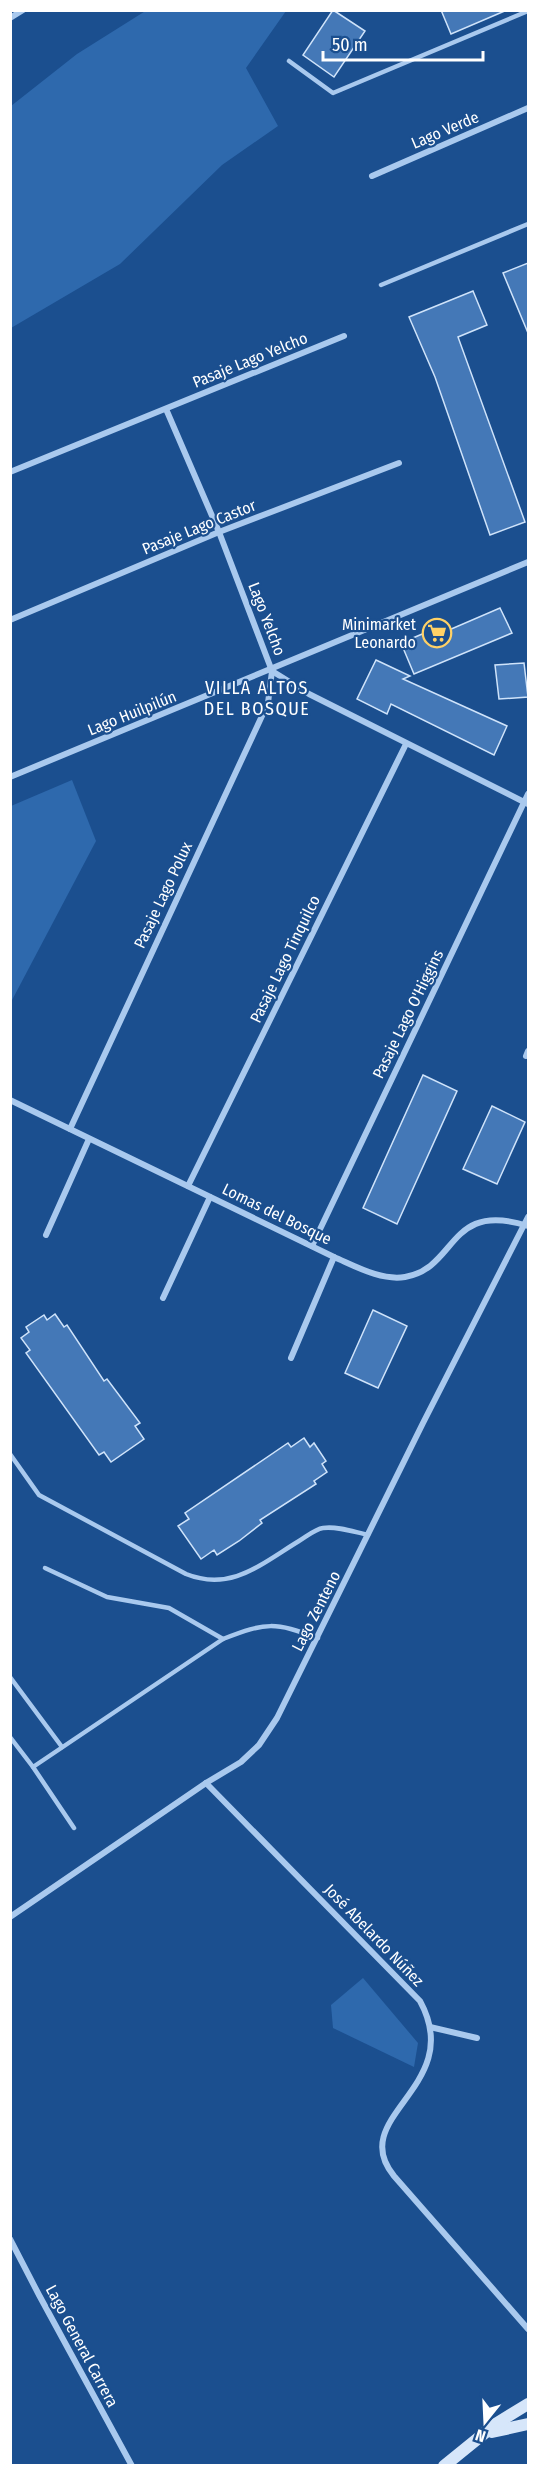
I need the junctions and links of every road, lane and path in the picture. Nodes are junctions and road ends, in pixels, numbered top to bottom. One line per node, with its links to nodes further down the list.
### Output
1 (23, 10): 3 (street)
2 (528, 11): 4 (lane)
3 (10, 18)
4 (289, 61)
5 (528, 108): 6 (street, Lago Verde)
6 (372, 176)
7 (528, 224): 8 (lane)
8 (381, 285)
9 (344, 336): 10 (street, Pasaje Lago Yelcho)
10 (166, 409): 12 (street); 13 (street, Lago Yelcho)
11 (399, 463): 13 (street, Pasaje Lago Castor)
12 (10, 472)
13 (219, 532): 15 (street, Pasaje Lago Castor); 16 (street, Lago Yelcho)
14 (528, 564): 16 (street, Lago Huilpilún)
15 (10, 620)
16 (272, 670): 17 (street, Lago Yelcho); 18 (street, Lago Huilpilún); 22 (street, Pasaje Lago Polux)
17 (406, 744): 20 (street, Lago Yelcho); 24 (street, Pasaje Lago Tinquilco)
18 (10, 777)
19 (528, 795): 20 (street, Pasaje Lago O'Higgins)
20 (527, 803): 29 (street, Pasaje Lago O'Higgins)
21 (10, 1100): 22 (street, Lomas del Bosque)
22 (70, 1129): 23 (street, Lomas del Bosque)
23 (89, 1139): 24 (street, Lomas del Bosque); 28 (street)
24 (188, 1186): 25 (street, Lomas del Bosque)
25 (210, 1197): 29 (street, Lomas del Bosque); 31 (street)
26 (528, 1217): 27 (street, Lago Zenteno)
27 (527, 1226): 30 (street, Lomas del Bosque); 34 (street, Lago Zenteno)
28 (46, 1235)
29 (312, 1246): 30 (street, Lomas del Bosque)
30 (334, 1257): 32 (street)
31 (163, 1298)
32 (291, 1358)
33 (10, 1454): 34 (lane)
34 (368, 1535): 36 (street, Lago Zenteno)
35 (45, 1568): 37 (lane)
36 (318, 1638): 37 (lane); 42 (street, Lago Zenteno)
37 (223, 1639): 40 (lane)
38 (10, 1677): 40 (lane)
39 (10, 1737): 41 (lane)
40 (62, 1748): 41 (lane)
41 (33, 1767): 43 (lane)
42 (206, 1783): 44 (street, Lago Zenteno); 45 (street, José Abelardo Núñez)
43 (74, 1828)
44 (10, 1917)
45 (430, 2027): 46 (street); 48 (street, José Abelardo Núñez)
46 (477, 2038)
47 (10, 2239): 52 (street, Lago General Carrera)
48 (528, 2329)
49 (528, 2404): 51 (main road)
50 (528, 2424): 51 (main road)
51 (482, 2436): 53 (main road)
52 (132, 2466)
53 (444, 2466)

